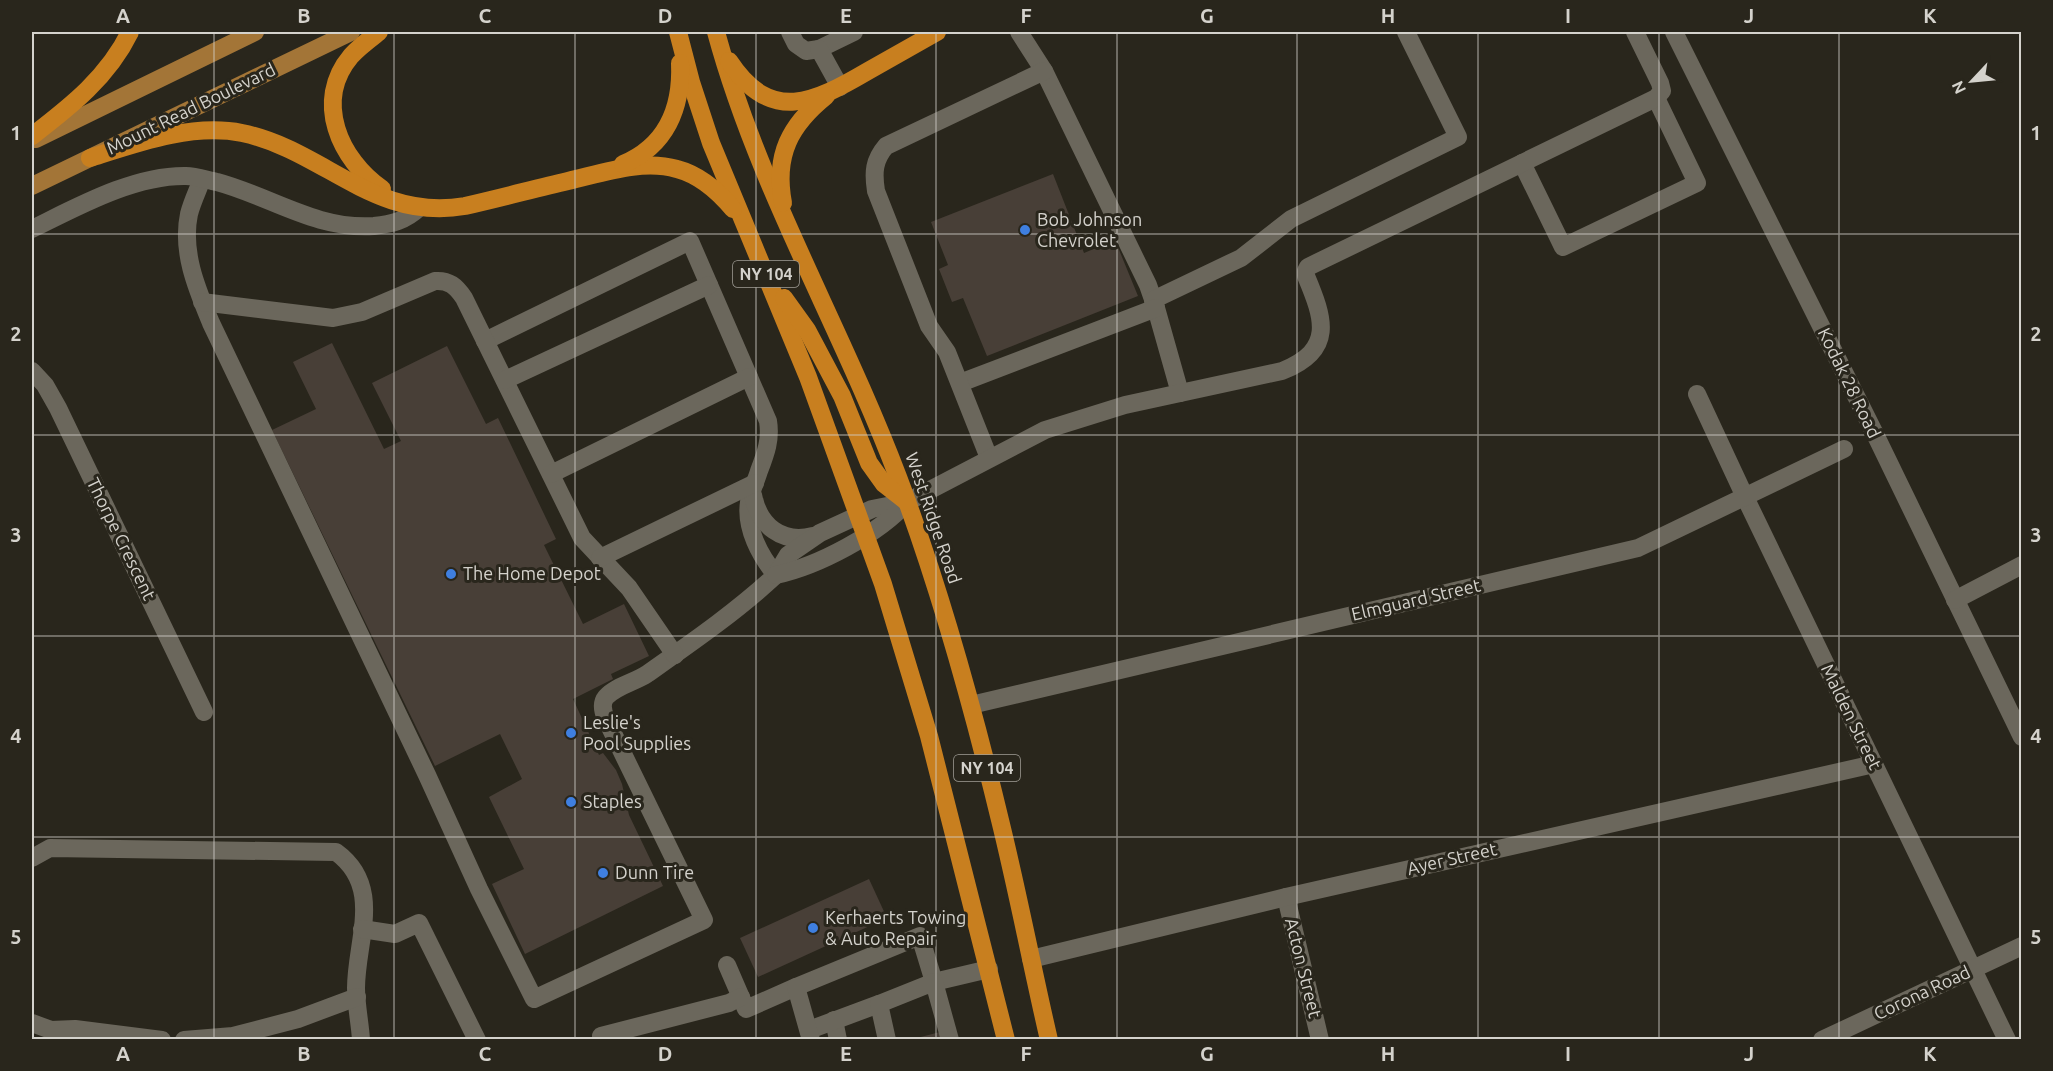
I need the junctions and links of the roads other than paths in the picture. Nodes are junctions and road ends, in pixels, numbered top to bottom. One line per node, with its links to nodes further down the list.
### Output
1 (130, 32): 18 (highway)
2 (255, 32): 18 (main road)
3 (351, 32): 19 (main road, Mount Read Boulevard)
4 (379, 32): 24 (highway)
5 (677, 32): 21 (highway); 27 (highway, NY 104)
6 (716, 32): 16 (highway); 25 (highway, West Ridge Road / NY 104)
7 (790, 32): 14 (street)
8 (854, 32): 14 (street)
9 (937, 32): 16 (highway)
10 (1019, 32): 15 (street)
11 (1406, 32): 31 (street)
12 (1635, 32): 17 (street)
13 (1674, 32): 51 (street, Kodak 28 Road)
14 (819, 49): 16 (street)
15 (1044, 71): 31 (street); 36 (street)
16 (840, 87): 25 (highway)
17 (1656, 98): 20 (street); 20 (street)
18 (32, 139)
19 (90, 158): 23 (main road, Mount Read Boulevard); 24 (highway)
20 (1521, 163): 37 (street)
21 (602, 173): 24 (highway); 27 (highway)
22 (202, 179): 24 (street); 26 (street); 30 (street)
23 (32, 186)
24 (419, 208)
25 (788, 228): 44 (highway, West Ridge Road / NY 104)
26 (32, 229)
27 (747, 229): 28 (highway, NY 104)
28 (764, 270): 44 (highway); 45 (highway, NY 104)
29 (709, 285): 32 (street); 34 (street); 35 (street)
30 (202, 302): 32 (street); 52 (street)
31 (1155, 304): 36 (street); 37 (street)
32 (485, 341): 35 (street)
33 (32, 370): 54 (street, Thorpe Crescent)
34 (749, 377): 41 (street); 42 (street)
35 (505, 380): 41 (street)
36 (960, 383): 40 (street)
37 (1180, 393): 40 (street)
38 (1697, 394): 43 (street, Malden Street)
39 (1844, 449): 43 (street, Elmguard Street)
40 (989, 458): 44 (street)
41 (550, 474): 48 (street)
42 (754, 486): 46 (street); 48 (street); 50 (street)
43 (1745, 497): 53 (street, Elmguard Street); 56 (street, Malden Street)
44 (907, 502): 45 (street); 47 (street); 53 (highway, West Ridge Road / NY 104)
45 (858, 514): 46 (street); 47 (highway, NY 104)
46 (820, 533): 50 (street)
47 (866, 536): 50 (street); 63 (highway, NY 104)
48 (600, 558): 52 (street)
49 (2022, 565): 51 (street)
50 (776, 575): 52 (street)
51 (1955, 600): 55 (street, Kodak 28 Road)
52 (675, 655)
53 (971, 705): 61 (highway, West Ridge Road / NY 104)
54 (204, 712)
55 (2022, 737)
56 (1874, 764): 58 (street, Ayer Street); 64 (street, Malden Street)
57 (32, 858): 59 (street)
58 (1286, 897): 61 (street, Ayer Street); 83 (street, Acton Street)
59 (362, 929): 67 (street); 77 (street)
60 (2022, 946): 64 (street, Corona Road)
61 (1031, 959): 82 (highway, West Ridge Road / NY 104)
62 (727, 965): 68 (street)
63 (989, 969): 65 (street); 81 (highway, NY 104)
64 (1974, 969): 84 (street, Corona Road); 85 (street, Malden Street)
65 (934, 982): 66 (street); 69 (street); 80 (street)
66 (796, 987): 68 (street); 72 (street)
67 (357, 997): 75 (street); 76 (street)
68 (741, 997): 73 (street)
69 (879, 1004): 70 (street); 79 (street)
70 (834, 1020): 72 (street); 78 (street)
71 (32, 1023): 74 (street)
72 (810, 1035)
73 (601, 1036)
74 (162, 1040)
75 (184, 1040)
76 (361, 1040)
77 (477, 1040)
78 (838, 1040)
79 (887, 1040)
80 (950, 1040)
81 (1006, 1040)
82 (1049, 1040)
83 (1320, 1040)
84 (1822, 1040)
85 (2007, 1040)

